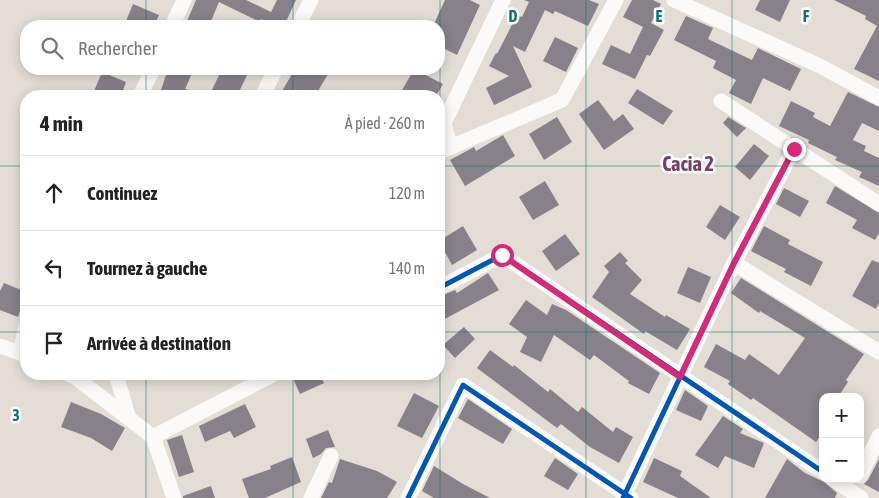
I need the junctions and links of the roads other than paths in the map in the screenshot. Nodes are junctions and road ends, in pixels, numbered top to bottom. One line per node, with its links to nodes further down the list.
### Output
1 (184, 0): 6 (street)
2 (311, 0): 7 (street)
3 (503, 0): 14 (street)
4 (616, 0): 15 (street)
5 (674, 0): 12 (street)
6 (175, 20)
7 (301, 20)
8 (150, 75): 10 (street)
9 (273, 75): 11 (street)
10 (143, 90)
11 (265, 90)
12 (879, 98)
13 (720, 101): 16 (street)
14 (445, 121)
15 (445, 149)
16 (794, 149): 17 (street); 18 (street)
17 (879, 204)
18 (734, 263): 21 (street); 23 (street)
19 (445, 285): 23 (street)
20 (0, 346): 22 (street)
21 (879, 352)
22 (20, 353)
23 (680, 377): 31 (street); 34 (street)
24 (79, 380): 27 (street)
25 (118, 380): 27 (street)
26 (262, 380): 29 (street)
27 (129, 419): 29 (street)
28 (879, 436): 33 (street)
29 (153, 437): 35 (street)
30 (331, 456): 36 (street)
31 (819, 469)
32 (842, 483): 33 (street)
33 (856, 489)
34 (626, 497): 37 (street)
35 (174, 498)
36 (311, 498)
37 (408, 498)

